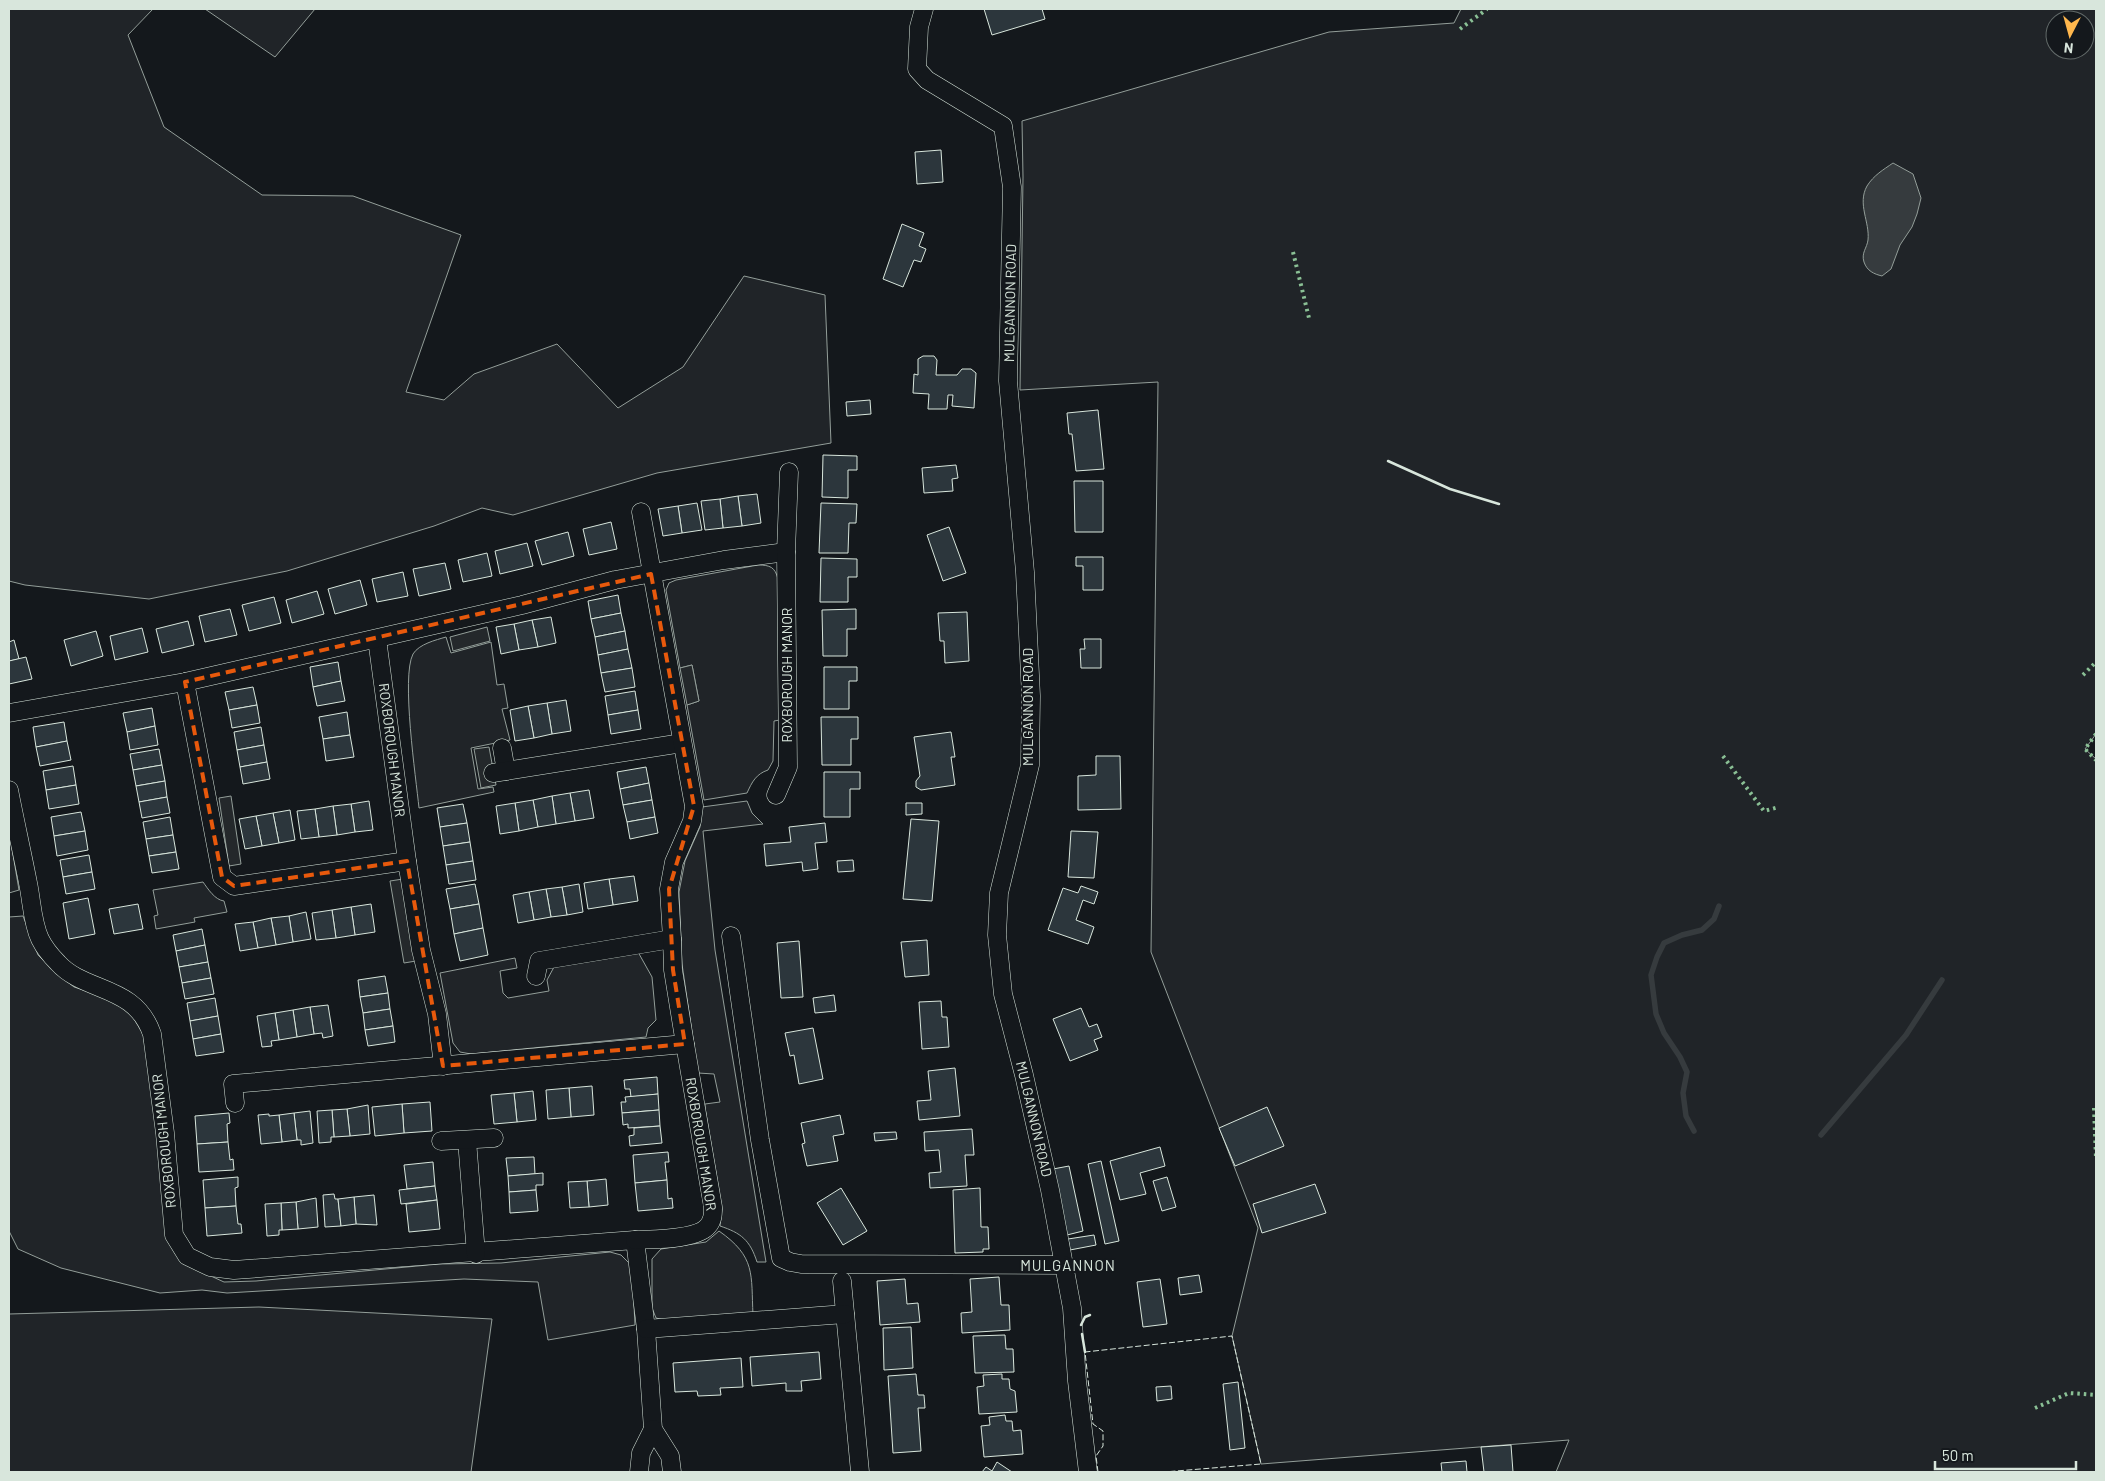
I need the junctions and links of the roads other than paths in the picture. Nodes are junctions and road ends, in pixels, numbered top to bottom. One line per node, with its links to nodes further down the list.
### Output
1 (924, 9): 25 (street, MULGANNON ROAD)
2 (789, 472): 4 (street, ROXBOROUGH MANOR)
3 (641, 512): 5 (street, ROXBOROUGH MANOR)
4 (786, 552): 5 (street); 12 (street, ROXBOROUGH MANOR)
5 (651, 574): 6 (street); 9 (street, ROXBOROUGH MANOR)
6 (377, 638): 7 (street); 13 (street, ROXBOROUGH MANOR)
7 (185, 682): 8 (street); 13 (street)
8 (9, 713)
9 (682, 743): 10 (street); 15 (street, ROXBOROUGH MANOR)
10 (502, 748)
11 (9, 790): 24 (street, ROXBOROUGH MANOR)
12 (776, 794)
13 (407, 861): 18 (street, ROXBOROUGH MANOR)
14 (730, 936): 25 (street)
15 (672, 939): 16 (street); 17 (street, ROXBOROUGH MANOR)
16 (536, 976)
17 (685, 1044): 18 (street); 23 (street, ROXBOROUGH MANOR)
18 (443, 1066): 19 (street)
19 (235, 1103)
20 (494, 1138): 21 (street)
21 (467, 1140): 22 (street); 24 (street)
22 (441, 1141)
23 (635, 1240): 24 (street, ROXBOROUGH MANOR); 28 (street)
24 (476, 1254)
25 (1064, 1265): 33 (street, MULGANNON ROAD)
26 (842, 1281): 27 (street)
27 (845, 1314): 28 (street); 32 (street)
28 (646, 1329): 29 (street)
29 (652, 1429): 30 (street); 31 (street)
30 (640, 1472)
31 (672, 1472)
32 (860, 1472)
33 (1088, 1472)

